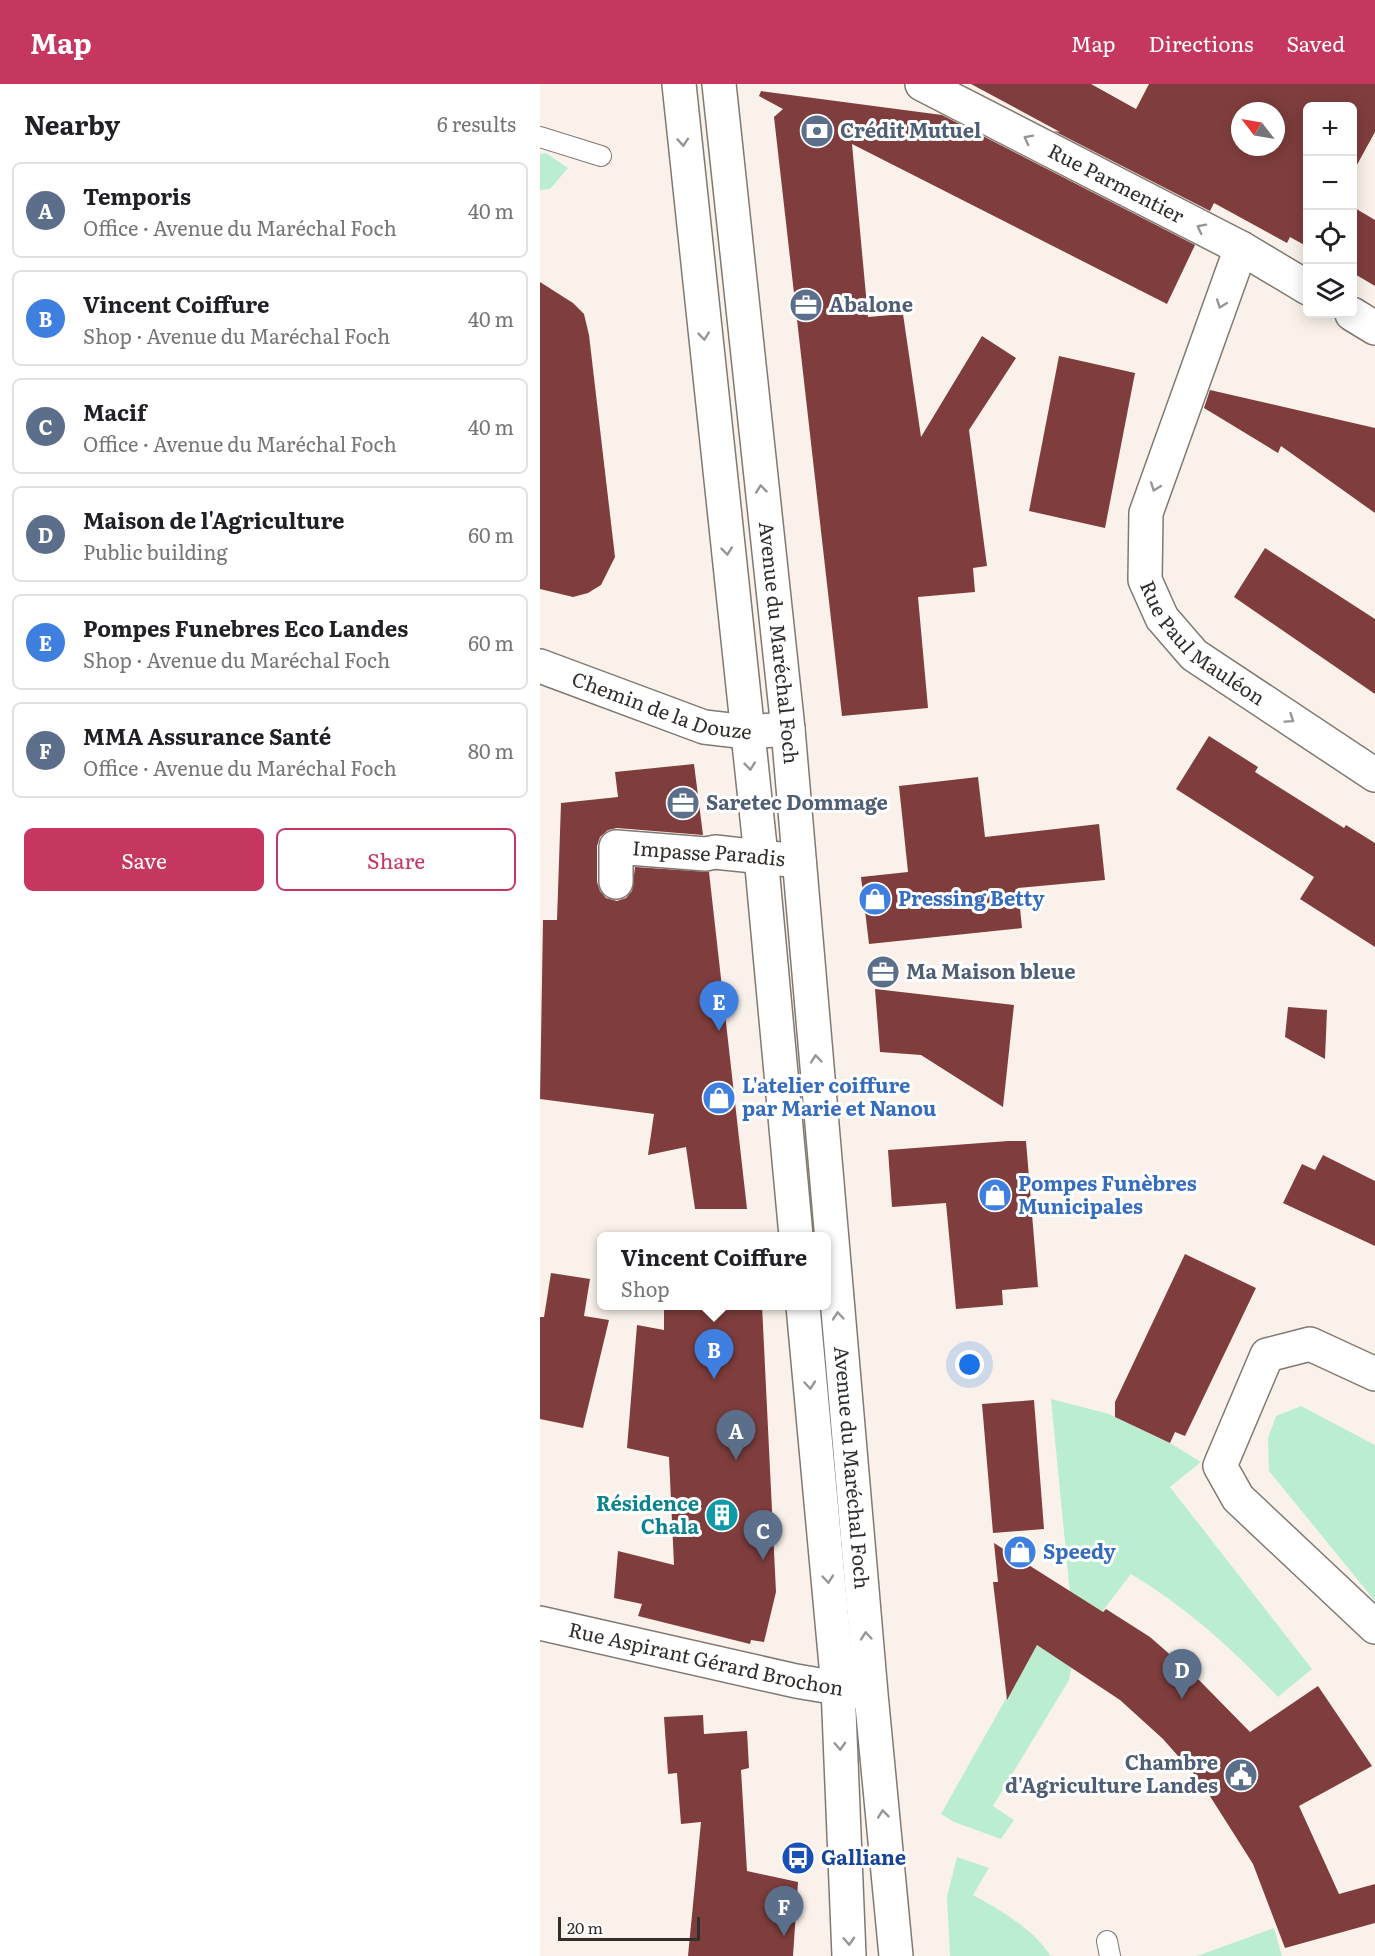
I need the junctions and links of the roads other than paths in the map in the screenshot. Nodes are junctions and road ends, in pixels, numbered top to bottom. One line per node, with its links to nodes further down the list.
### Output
1 (679, 84): 12 (main road, Avenue du Maréchal Foch, one-way to 12)
2 (719, 84): 11 (main road, Avenue du Maréchal Foch, one-way to 2)
3 (922, 84): 6 (main road, Rue Parmentier, one-way to 3)
4 (540, 137): 5 (lane)
5 (601, 156)
6 (1240, 248): 7 (main road, Rue Parmentier); 13 (main road, Rue Paul Mauléon, one-way to 13)
7 (1303, 285)
8 (1357, 317): 9 (main road)
9 (1375, 328)
10 (540, 666): 12 (main road, Chemin de la Douze)
11 (788, 729): 12 (main road, Chemin de la Douze); 15 (main road, Avenue du Maréchal Foch)
12 (747, 732): 14 (main road, Avenue du Maréchal Foch, one-way to 14)
13 (1375, 775)
14 (760, 856): 15 (main road, Impasse Paradis); 16 (main road, Impasse Paradis); 17 (main road, Avenue du Maréchal Foch)
15 (799, 861): 23 (main road, Avenue du Maréchal Foch, one-way to 15)
16 (616, 882)
17 (796, 1232)
18 (802, 1310): 22 (main road, Avenue du Maréchal Foch, one-way to 22)
19 (1375, 1374): 21 (main road)
20 (540, 1623): 22 (main road, Rue Aspirant Gérard Brochon)
21 (1375, 1627)
22 (838, 1687): 23 (main road, Rue Aspirant Gérard Brochon); 24 (main road, Avenue du Maréchal Foch, one-way to 24)
23 (871, 1694): 25 (main road, Avenue du Maréchal Foch, one-way to 23)
24 (849, 1956)
25 (896, 1956)

